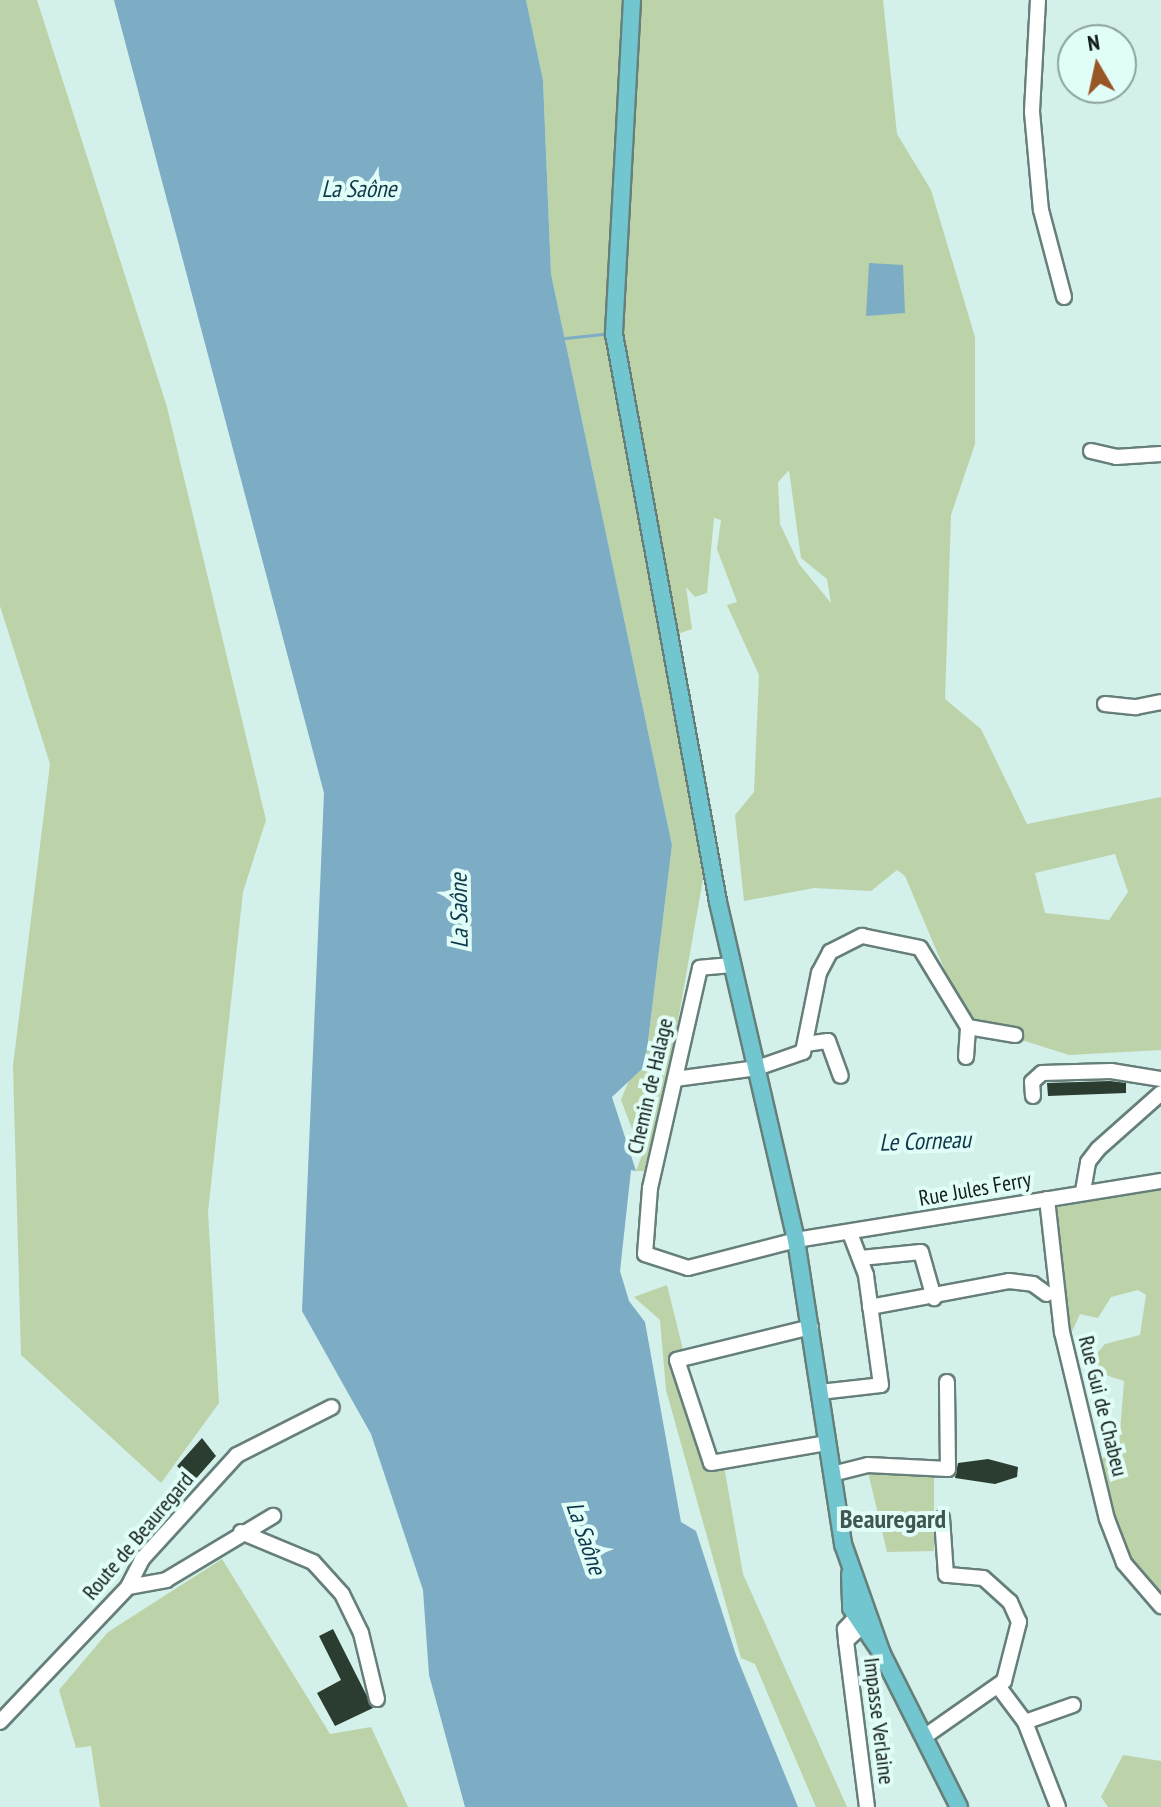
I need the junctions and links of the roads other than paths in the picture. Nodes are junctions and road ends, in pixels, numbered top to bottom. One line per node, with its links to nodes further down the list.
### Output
1 (632, 0): 8 (main road)
2 (1038, 0): 3 (street)
3 (1064, 297)
4 (1091, 451): 5 (street)
5 (1161, 454)
6 (1161, 702): 7 (street)
7 (1105, 704)
8 (732, 965): 13 (main road); 15 (street, Chemin de Halage)
9 (968, 1027): 10 (street); 11 (street); 12 (street)
10 (1015, 1035)
11 (806, 1044): 13 (street); 14 (street)
12 (966, 1057)
13 (757, 1068): 15 (street); 23 (main road)
14 (841, 1076)
15 (675, 1079): 25 (street, Chemin de Halage)
16 (1161, 1079): 18 (street)
17 (1161, 1093): 20 (street)
18 (1033, 1096)
19 (1161, 1181): 20 (street, Rue Jules Ferry)
20 (1083, 1191): 21 (street, Rue Jules Ferry)
21 (1047, 1199): 22 (street, Rue Jules Ferry); 39 (street, Rue Gui de Chabeu)
22 (850, 1233): 23 (street, Rue Jules Ferry); 24 (street)
23 (796, 1240): 25 (street, Rue Jules Ferry); 29 (main road)
24 (861, 1258): 27 (street); 28 (street)
25 (688, 1268)
26 (1047, 1294): 27 (street)
27 (934, 1298): 28 (street)
28 (870, 1307): 31 (street)
29 (811, 1327): 31 (main road); 33 (street)
30 (947, 1382): 34 (street)
31 (820, 1392): 33 (main road)
32 (332, 1407): 38 (street, Route de Beauregard)
33 (827, 1443): 34 (main road)
34 (832, 1474): 40 (main road)
35 (273, 1516): 37 (street)
36 (942, 1518): 41 (street)
37 (241, 1532): 38 (street); 42 (street)
38 (128, 1587): 44 (street, Route de Beauregard)
39 (1161, 1606)
40 (863, 1618): 46 (main road); 47 (street, Impasse Verlaine)
41 (998, 1686): 45 (street); 46 (street)
42 (377, 1699)
43 (1073, 1705): 45 (street)
44 (0, 1722)
45 (1025, 1722): 49 (street)
46 (924, 1737): 48 (main road)
47 (867, 1807)
48 (959, 1807)
49 (1058, 1807)

